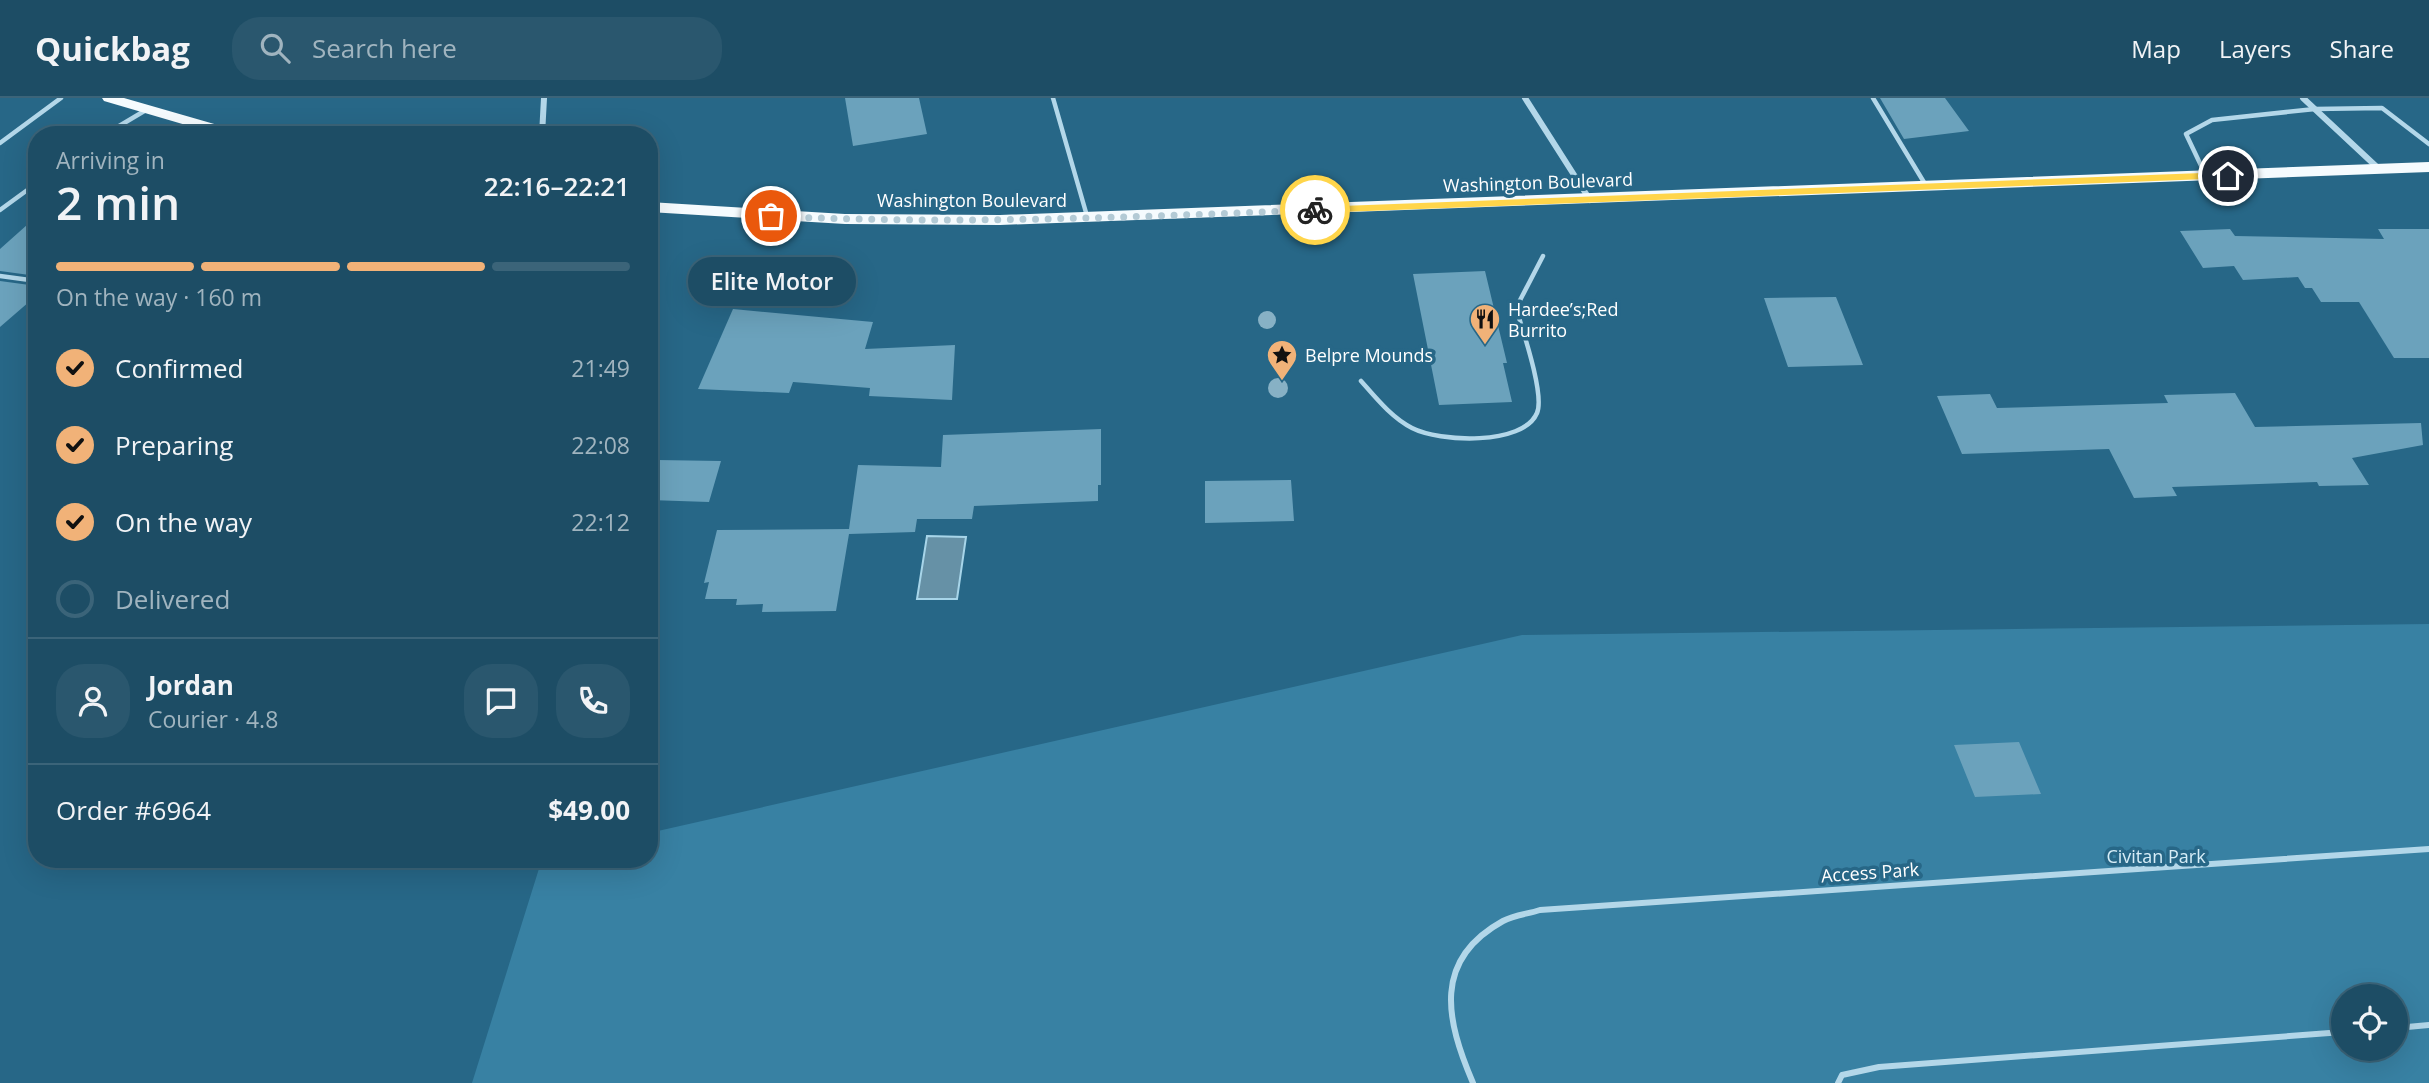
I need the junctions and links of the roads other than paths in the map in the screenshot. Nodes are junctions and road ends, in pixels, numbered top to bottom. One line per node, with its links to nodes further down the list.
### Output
1 (61, 98): 13 (lane)
2 (109, 98): 8 (main road)
3 (544, 98): 12 (street)
4 (1053, 98): 23 (lane)
5 (1525, 98): 20 (street)
6 (1873, 98): 18 (lane)
7 (2303, 98): 9 (street)
8 (148, 109): 10 (lane); 11 (main road)
9 (2315, 110): 14 (lane); 16 (street); 17 (lane)
10 (119, 126)
11 (195, 126)
12 (542, 126)
13 (0, 143)
14 (2429, 144)
15 (2429, 167): 16 (main road, Washington Boulevard)
16 (2379, 169): 17 (main road, Washington Boulevard)
17 (2206, 176): 18 (main road, Washington Boulevard)
18 (1926, 187): 20 (main road, Washington Boulevard)
19 (28, 190): 22 (lane)
20 (1590, 200): 23 (main road, Washington Boulevard)
21 (658, 208): 23 (main road, Washington Boulevard)
22 (0, 210)
23 (1087, 218)
24 (1543, 256): 27 (lane)
25 (0, 276): 26 (lane)
26 (28, 280)
27 (1361, 381)
28 (2429, 849): 32 (lane, Access Park)
29 (2429, 1025): 30 (lane)
30 (2408, 1027)
31 (2331, 1033): 33 (lane)
32 (1473, 1083)
33 (1838, 1083)

